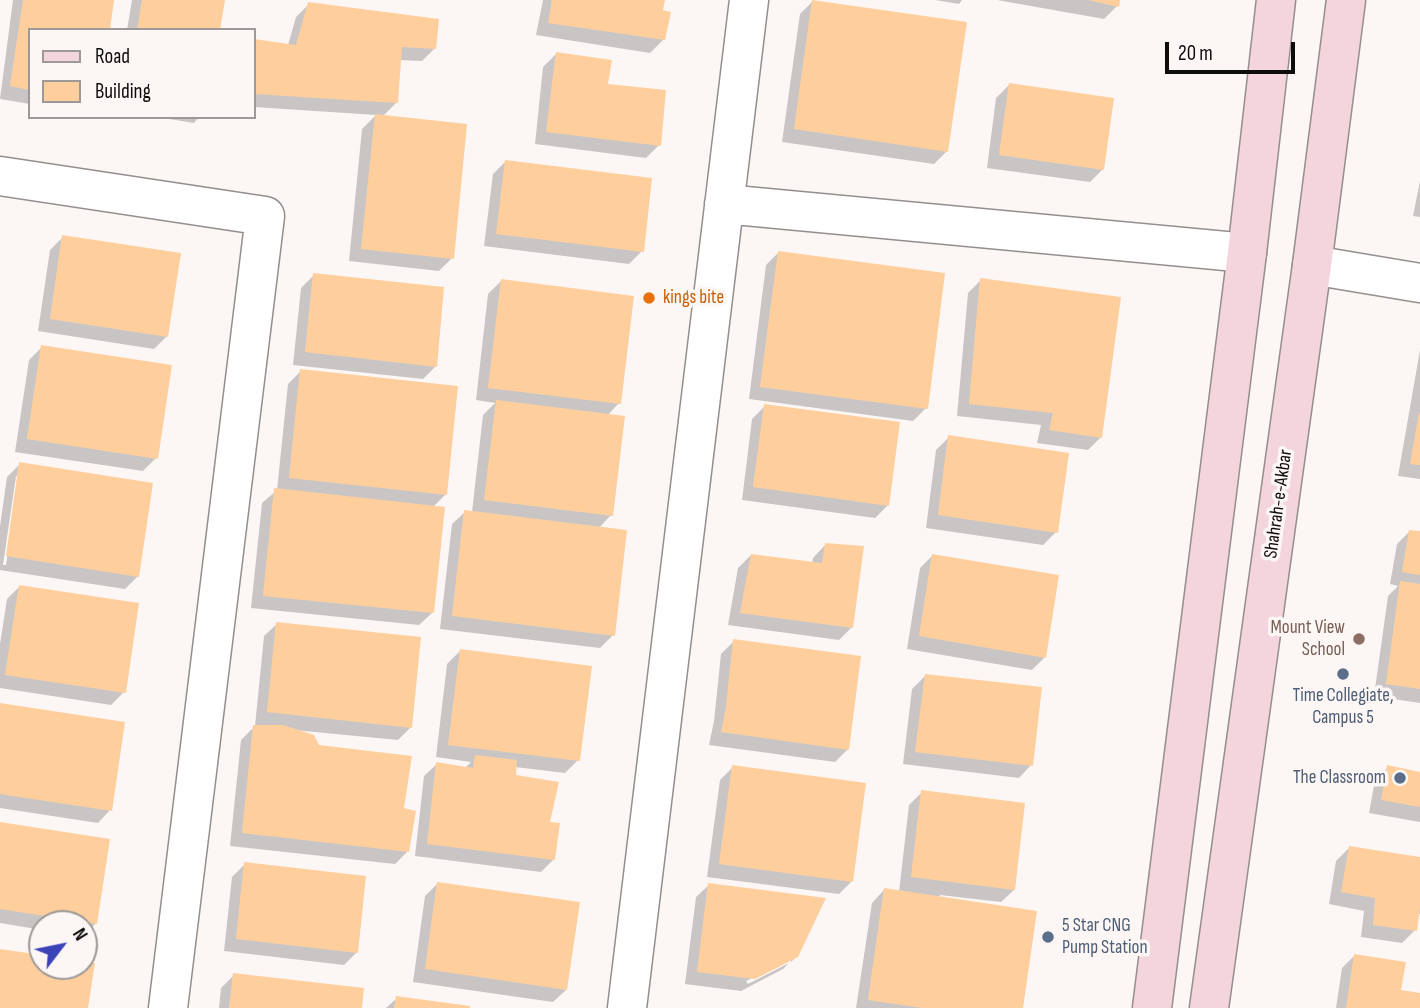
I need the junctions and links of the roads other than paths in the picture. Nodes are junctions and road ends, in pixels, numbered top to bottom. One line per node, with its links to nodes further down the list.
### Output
1 (749, 0): 5 (street)
2 (1276, 0): 6 (main road)
3 (1346, 0): 7 (main road, Shahrah-e-Akbar)
4 (0, 176): 9 (street)
5 (724, 204): 6 (street); 10 (street)
6 (1247, 253): 11 (main road)
7 (1312, 265): 8 (street); 12 (main road, Shahrah-e-Akbar)
8 (1420, 282)
9 (168, 1008)
10 (627, 1008)
11 (1152, 1008)
12 (1209, 1008)

